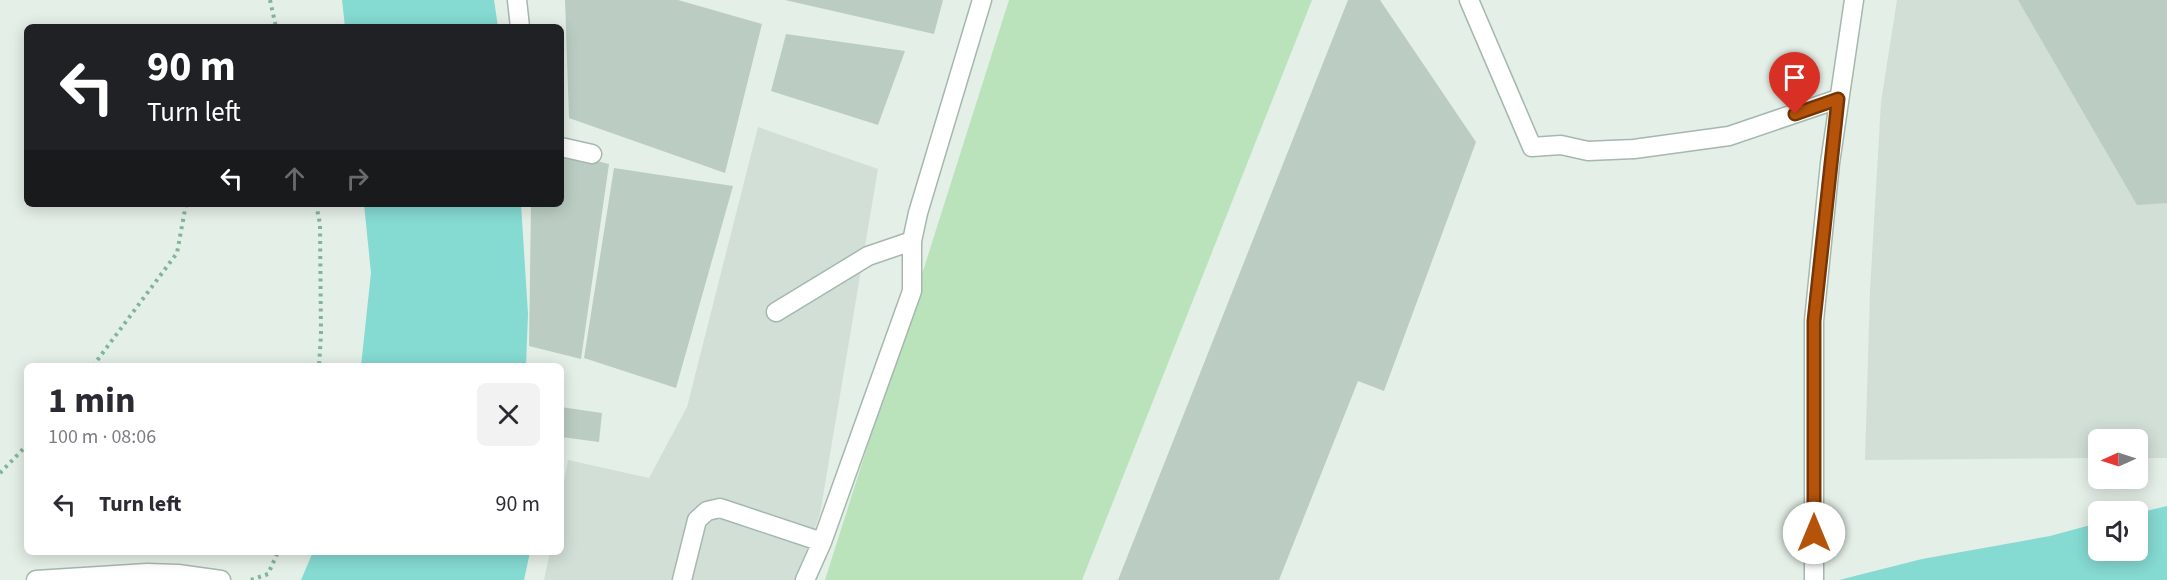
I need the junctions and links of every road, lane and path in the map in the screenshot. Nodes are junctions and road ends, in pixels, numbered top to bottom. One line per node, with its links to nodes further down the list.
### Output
1 (270, 0): 6 (path)
2 (517, 0): 7 (street)
3 (982, 0): 13 (street)
4 (1469, 0): 8 (street)
5 (1854, 0): 8 (street)
6 (275, 24)
7 (520, 24)
8 (1838, 99): 26 (street)
9 (564, 148): 10 (street)
10 (592, 154)
11 (185, 207): 15 (path)
12 (317, 207): 16 (path)
13 (912, 241): 14 (street); 19 (street)
14 (776, 312)
15 (95, 363)
16 (319, 363)
17 (24, 448): 18 (path)
18 (0, 473)
19 (822, 542): 24 (street); 25 (street)
20 (277, 555): 23 (path)
21 (36, 580): 22 (street)
22 (221, 580)
23 (252, 580)
24 (682, 580)
25 (805, 580)
26 (1814, 580)

